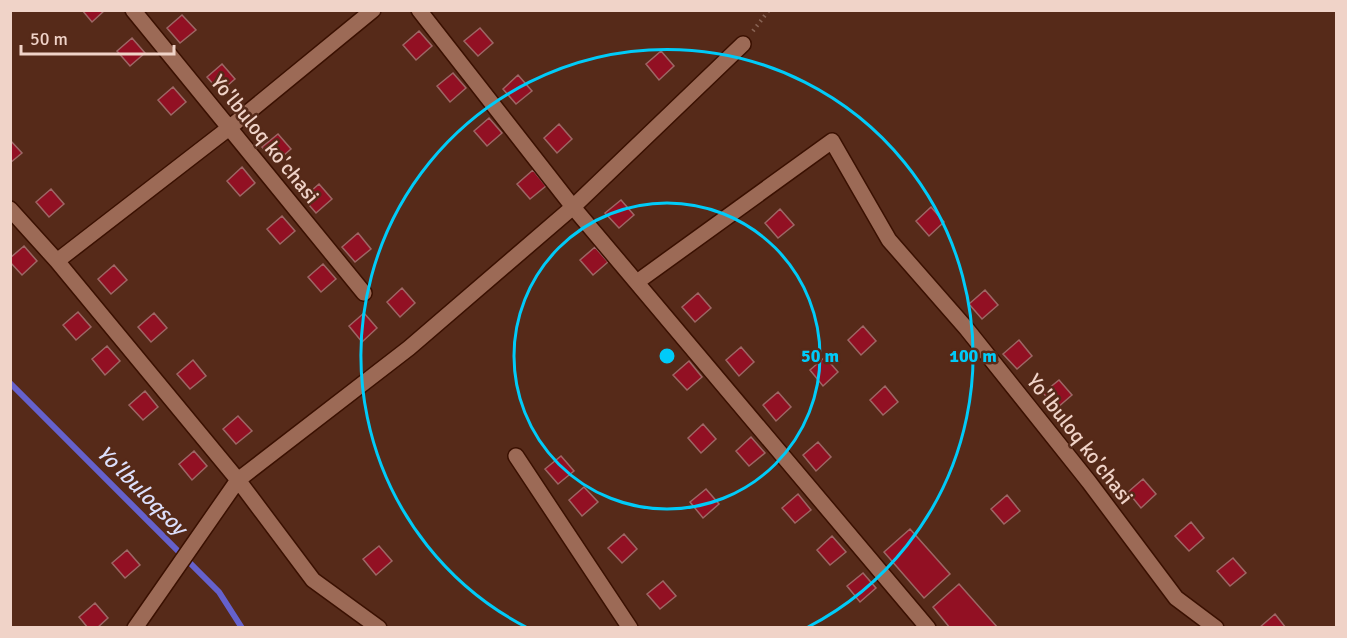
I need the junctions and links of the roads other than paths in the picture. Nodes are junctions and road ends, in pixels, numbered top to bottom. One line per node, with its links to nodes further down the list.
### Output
1 (133, 10): 5 (street, Yo'lbuloq ko'chasi)
2 (373, 10): 5 (street)
3 (419, 10): 6 (street)
4 (743, 44): 6 (street)
5 (229, 128): 8 (street); 10 (street, Yo'lbuloq ko'chasi)
6 (573, 207): 9 (street); 12 (street)
7 (10, 208): 8 (street)
8 (57, 261): 12 (street)
9 (637, 282): 16 (street); 17 (street, Yo'lbuloq ko'chasi)
10 (364, 293)
11 (516, 456): 15 (street)
12 (238, 480): 13 (street); 14 (street)
13 (135, 627)
14 (379, 627)
15 (630, 627)
16 (928, 627)
17 (1216, 627)

